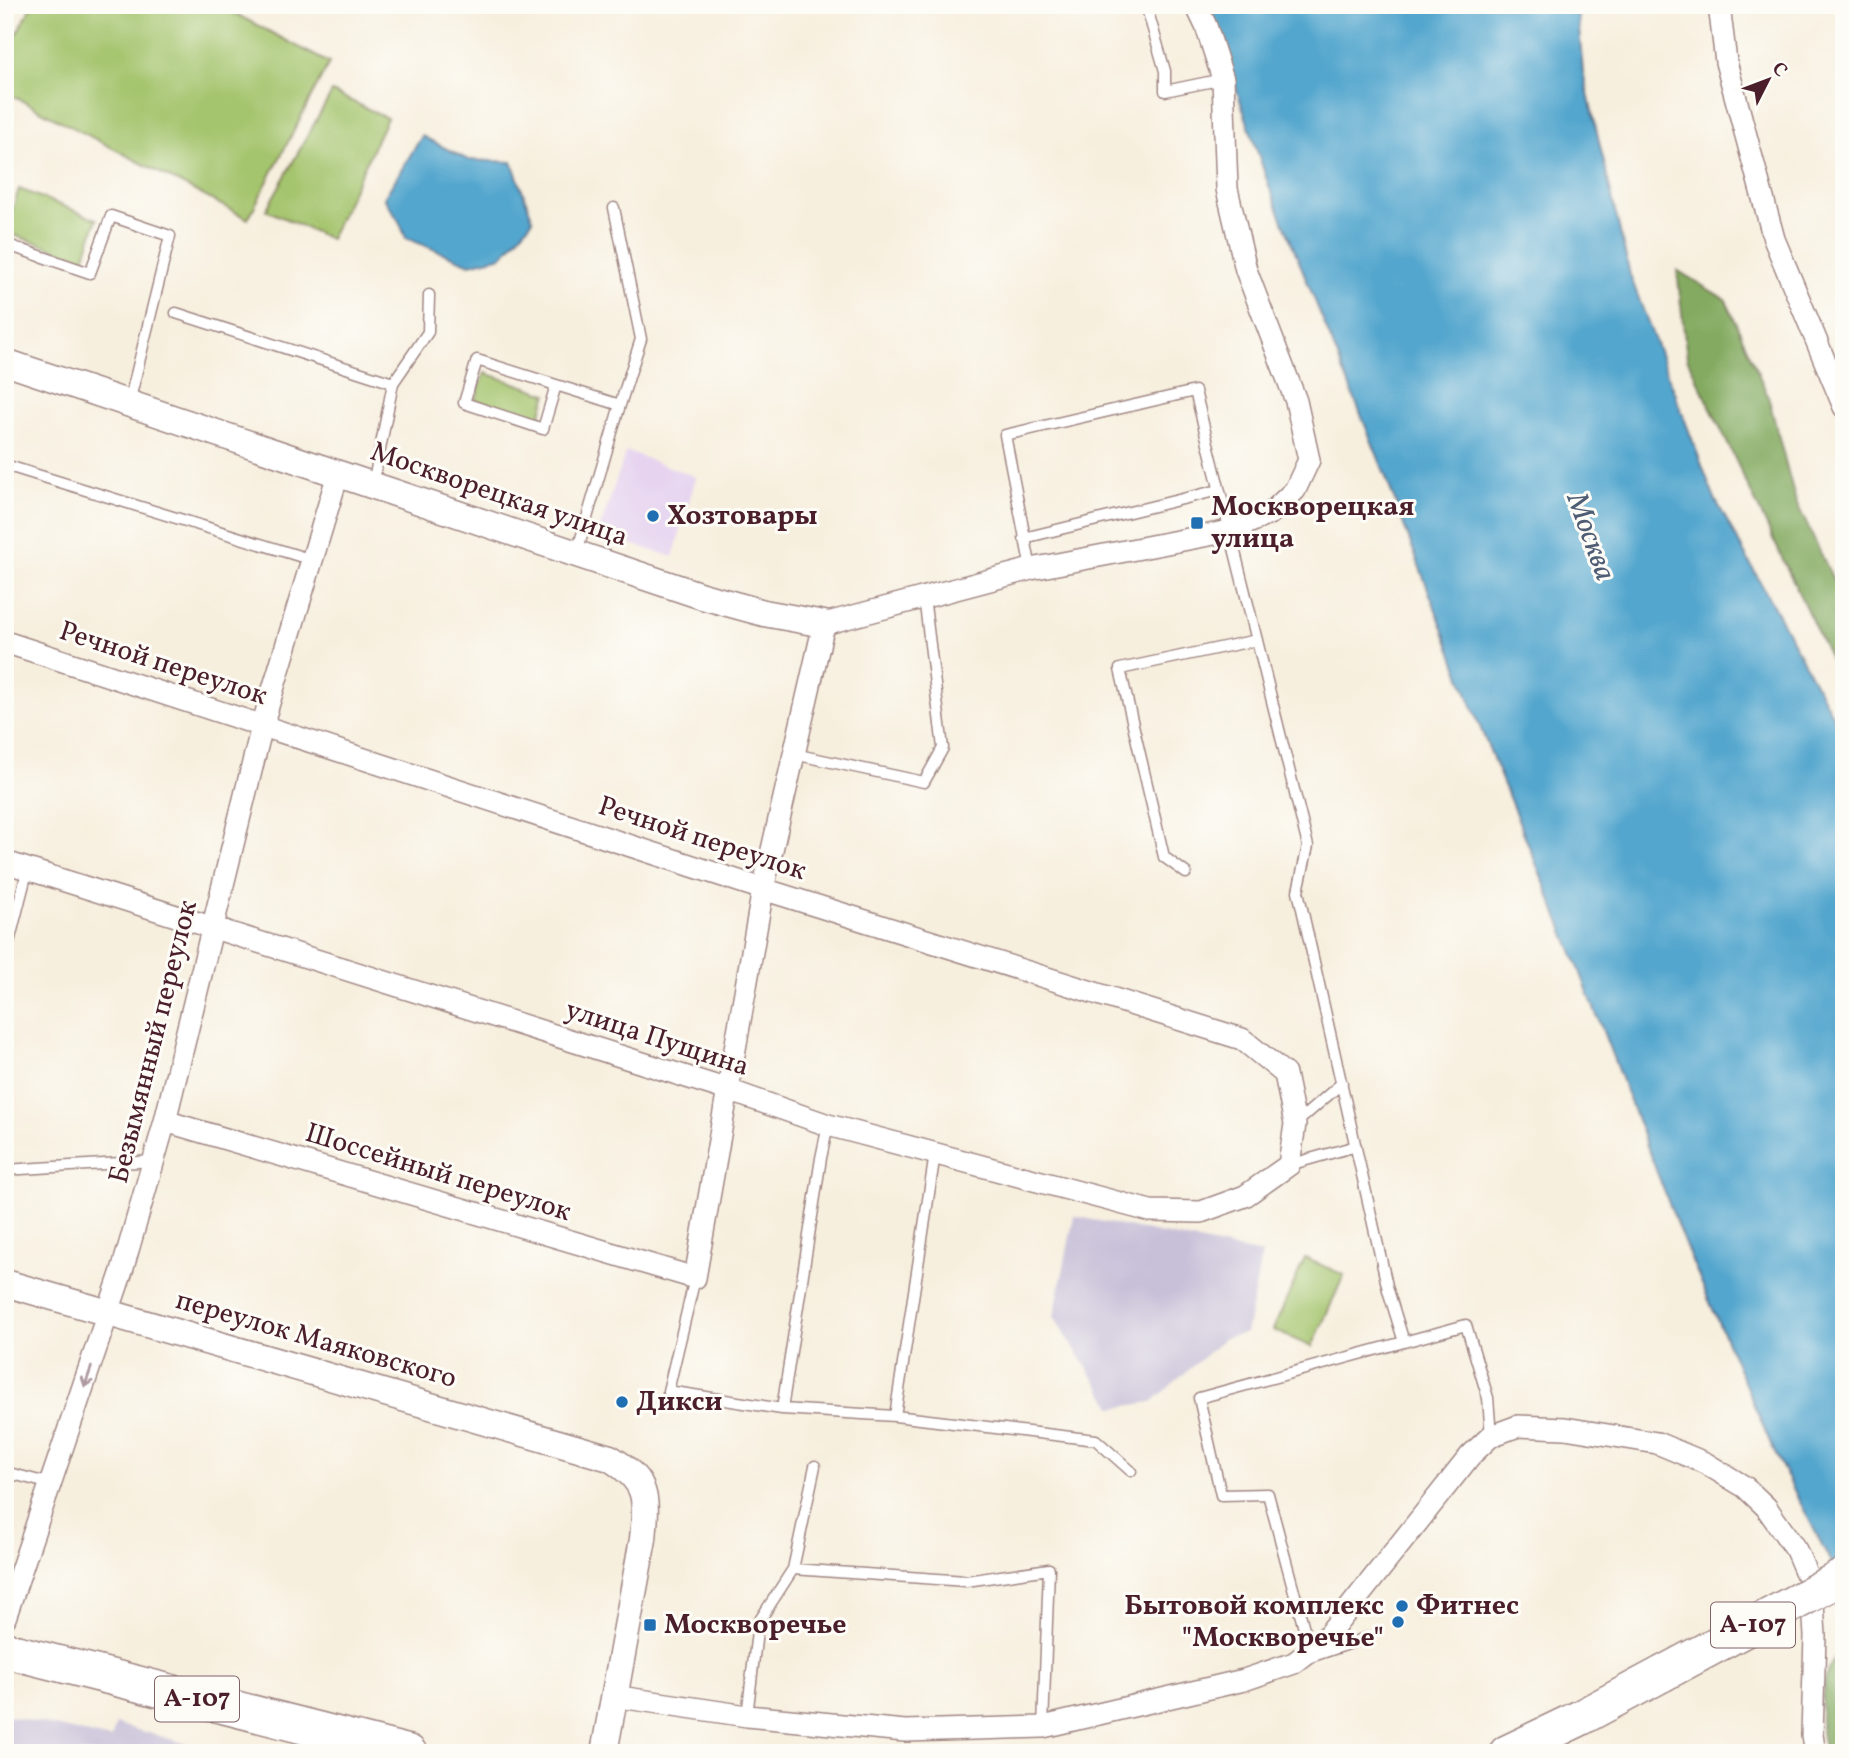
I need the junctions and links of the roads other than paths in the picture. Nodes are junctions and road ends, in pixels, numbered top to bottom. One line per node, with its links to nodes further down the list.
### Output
1 (1146, 5): 4 (lane)
2 (1196, 5): 4 (street, Москворецкая улица)
3 (1719, 5): 14 (street)
4 (1223, 79): 19 (street, Москворецкая улица)
5 (614, 208): 13 (lane)
6 (5, 244): 12 (lane)
7 (429, 295): 10 (lane)
8 (176, 313): 10 (lane)
9 (5, 362): 12 (street, Москворецкая улица)
10 (393, 383): 17 (lane)
11 (556, 385): 11 (lane); 13 (lane)
12 (130, 403): 16 (street, Москворецкая улица)
13 (620, 405): 21 (lane)
14 (1844, 407)
15 (5, 465): 22 (lane)
16 (338, 474): 17 (street, Москворецкая улица); 22 (street, Безымянный переулок)
17 (373, 485): 21 (street, Москворецкая улица)
18 (1219, 490): 19 (lane); 20 (lane); 20 (lane)
19 (1230, 531): 23 (street, Москворецкая улица); 26 (lane)
20 (1024, 538): 23 (lane)
21 (576, 555): 25 (street, Москворецкая улица)
22 (312, 561): 28 (street, Безымянный переулок)
23 (1031, 569): 24 (street, Москворецкая улица)
24 (924, 597): 25 (street, Москворецкая улица); 29 (lane)
25 (824, 624): 29 (street)
26 (1256, 640): 32 (lane); 36 (lane)
27 (5, 642): 28 (street, Речной переулок)
28 (262, 726): 33 (street, Речной переулок); 34 (street, Безымянный переулок)
29 (794, 754): 33 (street)
30 (5, 862): 31 (street, улица Пущина)
31 (28, 869): 34 (street, улица Пущина); 35 (lane)
32 (1186, 873)
33 (763, 889): 37 (street); 39 (street, Речной переулок)
34 (213, 928): 37 (street, улица Пущина); 38 (street, Безымянный переулок)
35 (5, 958)
36 (1342, 1083): 39 (lane); 41 (lane)
37 (728, 1090): 40 (street, улица Пущина); 46 (street)
38 (165, 1121): 43 (street, Безымянный переулок); 46 (street, Шоссейный переулок)
39 (1295, 1124): 44 (street, Речной переулок)
40 (828, 1125): 42 (street, улица Пущина); 50 (lane)
41 (1356, 1146): 44 (lane); 49 (lane)
42 (935, 1154): 44 (street, улица Пущина); 51 (lane)
43 (154, 1161): 45 (lane); 48 (street, Безымянный переулок)
44 (1289, 1165)
45 (5, 1170)
46 (695, 1278): 50 (lane)
47 (5, 1283): 48 (street, переулок Маяковского)
48 (110, 1313): 56 (street, Безымянный переулок, one-way to 56); 63 (street, переулок Маяковского)
49 (1404, 1342): 52 (lane); 62 (lane)
50 (782, 1409): 51 (lane)
51 (895, 1416): 54 (lane)
52 (1491, 1436): 62 (street); 69 (street)
53 (815, 1466): 57 (lane)
54 (1131, 1471)
55 (5, 1472): 56 (lane)
56 (51, 1484): 59 (street, Безымянный переулок)
57 (793, 1569): 64 (lane); 65 (lane)
58 (1844, 1576): 68 (highway, А-107, bridge)
59 (5, 1618)
60 (1366, 1638): 62 (lane)
61 (5, 1650): 66 (highway, А-107)
62 (1302, 1657): 65 (street)
63 (613, 1696): 64 (street); 67 (street)
64 (747, 1716): 65 (street)
65 (1043, 1727)
66 (409, 1753)
67 (604, 1753)
68 (1507, 1753)
69 (1815, 1753)

